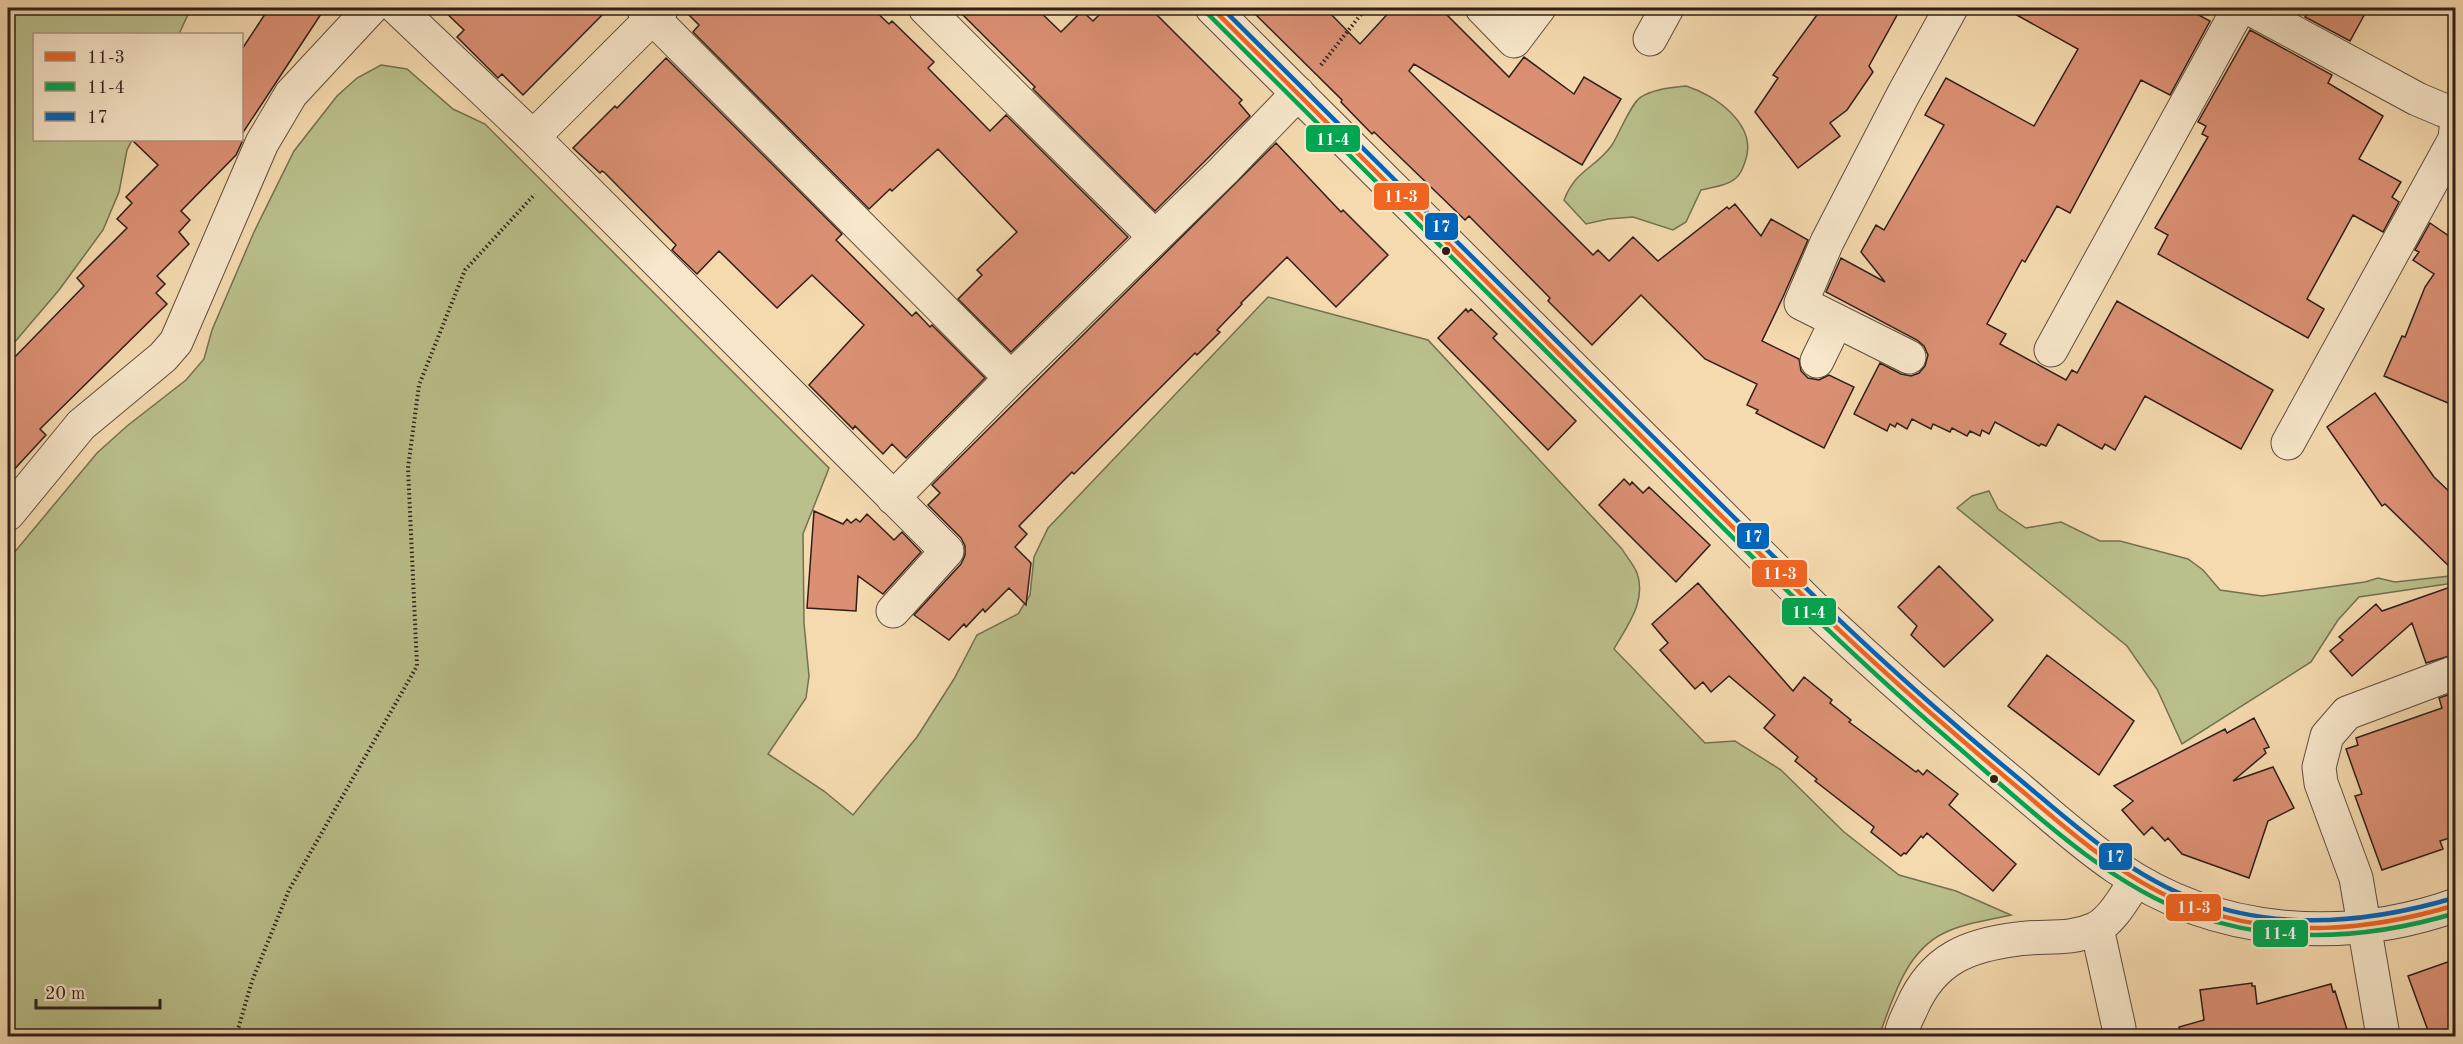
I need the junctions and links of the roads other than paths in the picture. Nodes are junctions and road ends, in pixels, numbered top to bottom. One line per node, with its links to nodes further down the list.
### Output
1 (371, 8): 25 (street)
2 (397, 8): 16 (street)
3 (925, 8): 17 (street)
4 (1212, 8): 13 (street)
5 (1482, 8): 6 (street)
6 (1539, 8)
7 (1667, 8): 12 (street)
8 (1951, 8): 18 (street)
9 (2239, 8): 19 (street)
10 (2249, 8): 14 (street)
11 (652, 11): 16 (street); 22 (street)
12 (1650, 39)
13 (1298, 93): 17 (street); 28 (street)
14 (2456, 111)
15 (2456, 128): 23 (street)
16 (533, 137): 24 (street)
17 (1155, 237): 22 (street)
18 (1836, 322): 20 (street); 21 (street)
19 (2050, 350)
20 (1909, 357)
21 (1817, 361)
22 (1011, 378): 24 (street)
23 (2288, 443)
24 (894, 498): 26 (street)
25 (8, 514)
26 (893, 611)
27 (2456, 672): 30 (street)
28 (2136, 880): 30 (street); 31 (street)
29 (2456, 905): 30 (street)
30 (2363, 926): 34 (street)
31 (2097, 928): 32 (street); 33 (street)
32 (2119, 1028)
33 (1901, 1036)
34 (2383, 1036)

